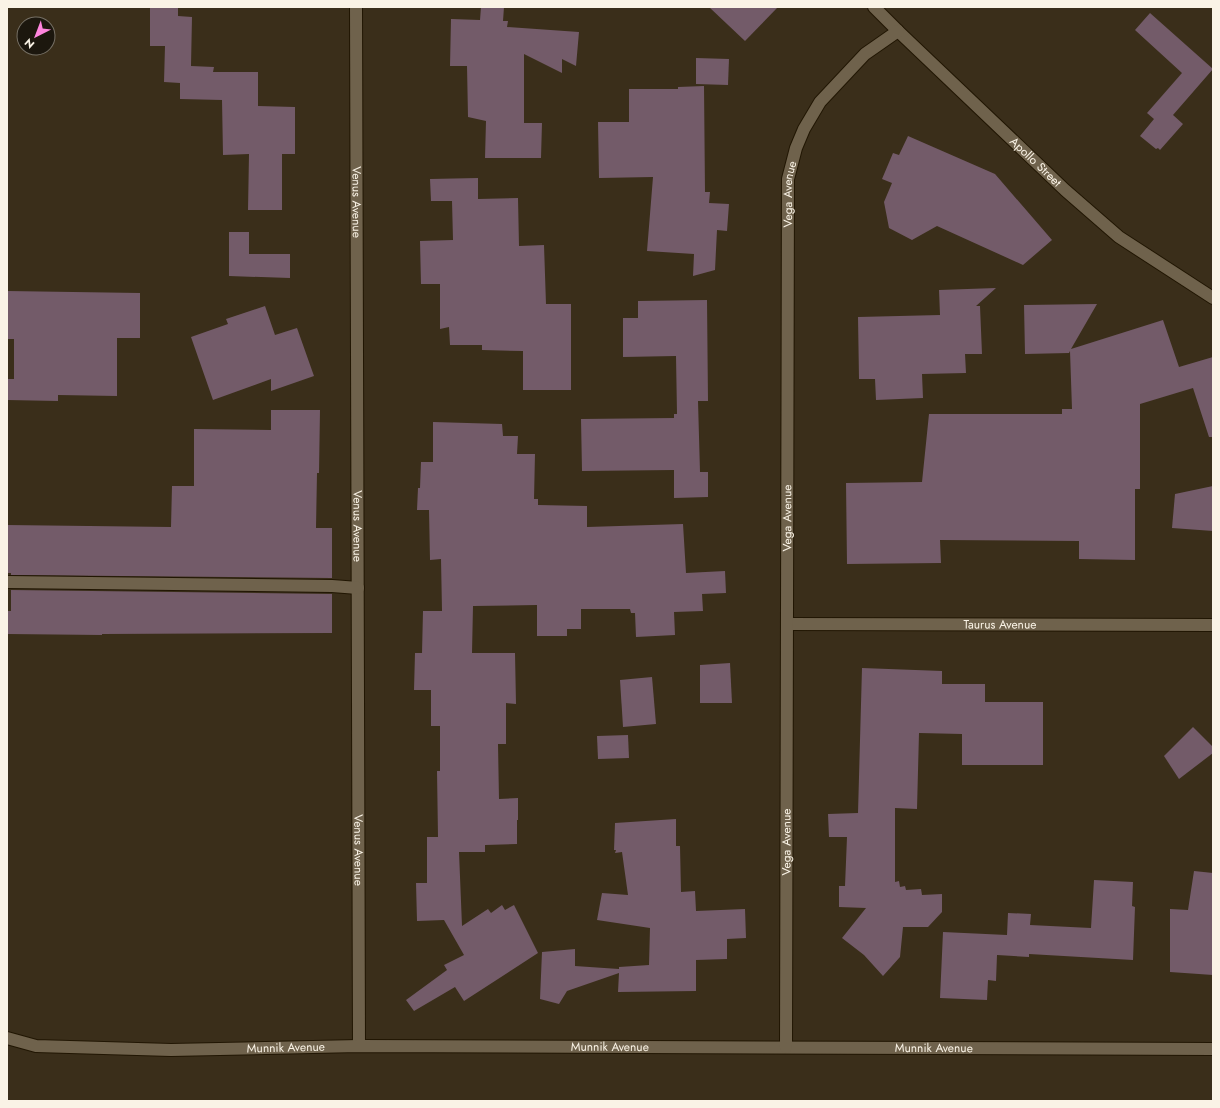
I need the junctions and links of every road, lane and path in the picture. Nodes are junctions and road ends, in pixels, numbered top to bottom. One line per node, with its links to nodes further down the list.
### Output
1 (356, 7): 6 (street, Venus Avenue)
2 (874, 7): 3 (street, Apollo Street)
3 (898, 32): 4 (street, Apollo Street); 7 (street, Vega Avenue)
4 (1213, 298)
5 (7, 582): 6 (street)
6 (358, 588): 10 (street, Venus Avenue)
7 (787, 624): 8 (street, Taurus Avenue); 11 (street, Vega Avenue)
8 (1213, 625)
9 (7, 1038): 10 (street, Munnik Avenue)
10 (359, 1046): 11 (street, Munnik Avenue)
11 (786, 1047): 12 (street, Munnik Avenue)
12 (1213, 1049)

